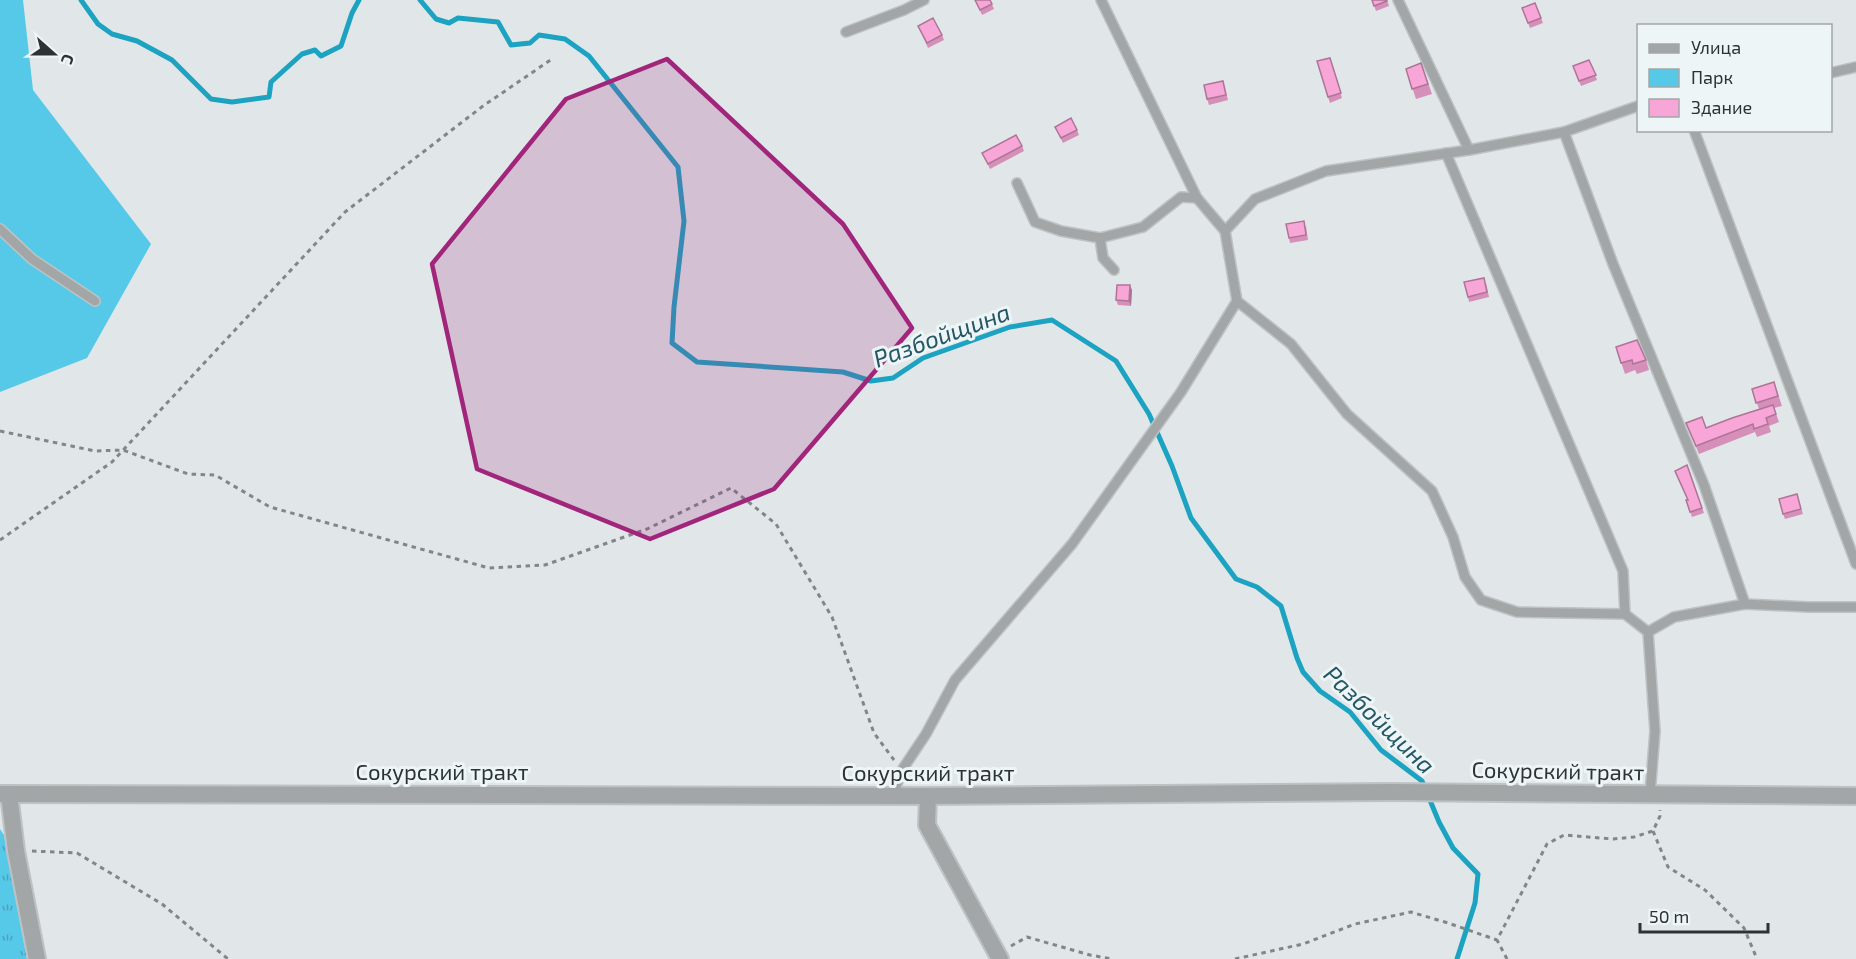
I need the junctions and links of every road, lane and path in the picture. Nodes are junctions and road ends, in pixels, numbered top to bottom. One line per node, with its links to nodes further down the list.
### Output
1 (924, 0): 4 (lane)
2 (1101, 0): 14 (lane)
3 (1398, 0): 11 (lane)
4 (846, 32)
5 (552, 59): 22 (path)
6 (1856, 67): 7 (lane)
7 (1832, 73)
8 (1637, 106): 9 (lane)
9 (1564, 132): 11 (lane); 25 (lane)
10 (1695, 132): 24 (lane)
11 (1469, 150): 12 (lane)
12 (1446, 153): 16 (lane); 27 (lane)
13 (1017, 183): 17 (lane)
14 (1197, 198): 16 (lane); 17 (lane)
15 (0, 229): 19 (lane)
16 (1225, 231): 20 (lane)
17 (1100, 238): 18 (lane)
18 (1114, 270)
19 (95, 301)
20 (1237, 301): 27 (lane); 29 (lane)
21 (0, 431): 22 (path)
22 (123, 450): 23 (path); 29 (path)
23 (0, 540)
24 (1856, 564)
25 (1745, 604): 26 (lane); 28 (lane)
26 (1856, 607)
27 (1625, 614): 28 (lane)
28 (1648, 632): 32 (lane)
29 (902, 770): 31 (lane)
30 (4, 794): 31 (street, Сокурский тракт); 36 (street)
31 (893, 795): 33 (street, Сокурский тракт)
32 (1655, 795): 33 (street, Сокурский тракт); 34 (street, Сокурский тракт); 35 (path)
33 (928, 796): 38 (street)
34 (1856, 796)
35 (1653, 831): 37 (path); 44 (path)
36 (16, 851): 39 (street); 40 (path)
37 (1497, 940): 42 (path); 43 (path)
38 (999, 956): 41 (path)
39 (37, 959)
40 (228, 959)
41 (1112, 959)
42 (1235, 959)
43 (1507, 959)
44 (1757, 959)

